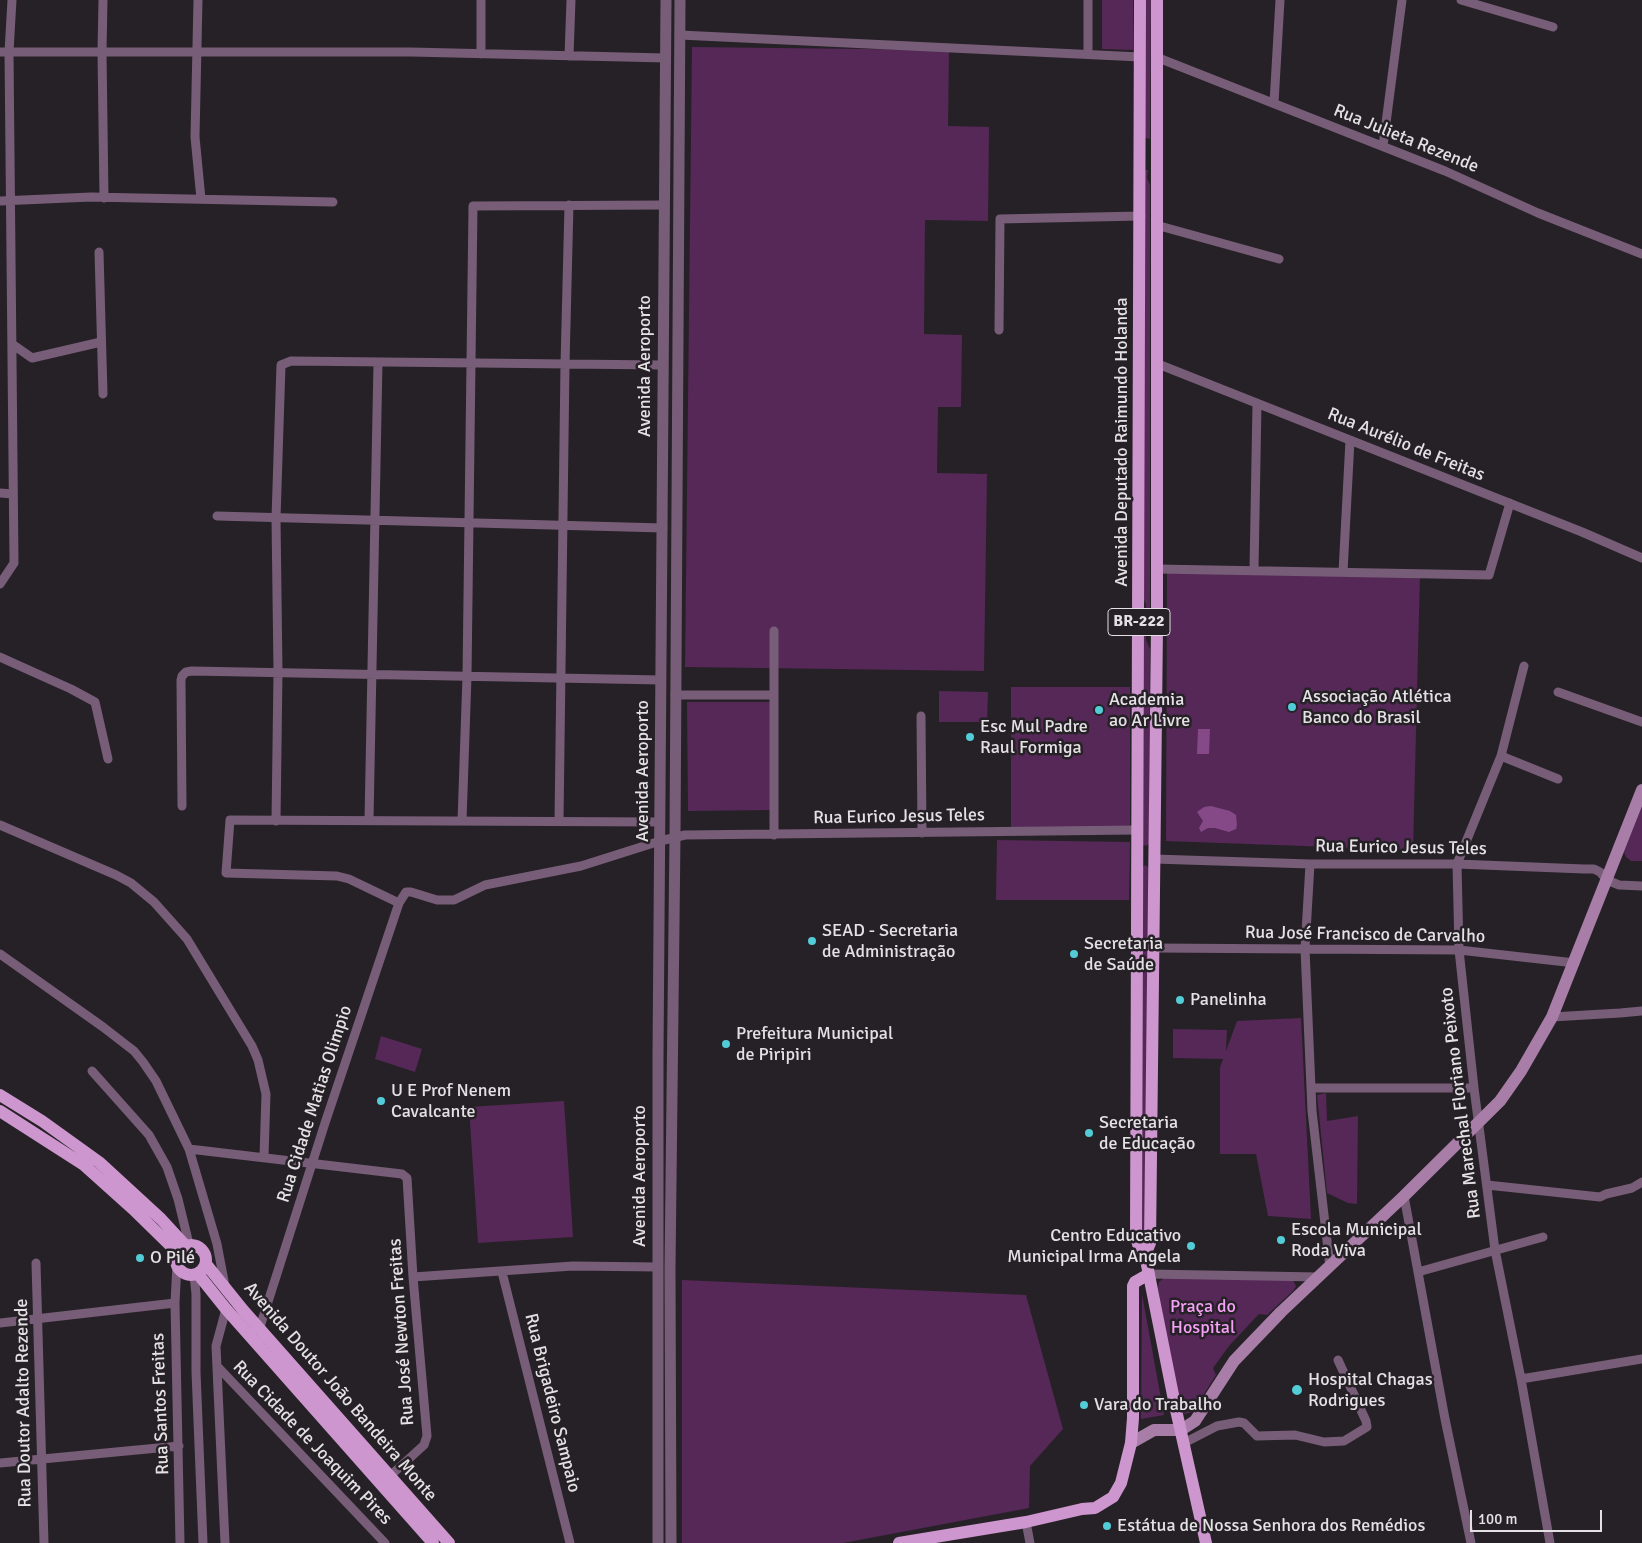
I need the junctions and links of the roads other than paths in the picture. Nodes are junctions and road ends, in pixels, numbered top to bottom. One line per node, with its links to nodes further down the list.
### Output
1 (12, 0): 17 (street)
2 (103, 0): 16 (street)
3 (198, 0): 18 (street)
4 (481, 0): 19 (street)
5 (571, 0): 21 (street)
6 (666, 0): 24 (street, Avenida Aeroporto)
7 (680, 0): 15 (street, Avenida Aeroporto)
8 (1088, 0): 20 (street)
9 (1140, 0): 22 (main road, Avenida Deputado Raimundo Holanda / BR-222)
10 (1157, 0): 23 (main road, Avenida Deputado Raimundo Holanda / BR-222)
11 (1280, 0): 25 (street)
12 (1402, 0): 26 (street)
13 (1461, 0): 14 (street)
14 (1553, 27)
15 (680, 35): 20 (street); 77 (street, Avenida Aeroporto)
16 (102, 51): 17 (street); 18 (street); 29 (street)
17 (5, 52): 32 (street)
18 (198, 53): 19 (street); 30 (street)
19 (481, 54): 21 (street)
20 (1088, 54): 22 (street)
21 (569, 56): 24 (street)
22 (1140, 57): 27 (main road, Avenida Deputado Raimundo Holanda / BR-222)
23 (1156, 57): 25 (street, Rua Julieta Rezende); 28 (main road, Avenida Deputado Raimundo Holanda / BR-222)
24 (666, 58): 35 (street, Avenida Aeroporto)
25 (1274, 103): 26 (street, Rua Julieta Rezende)
26 (1383, 146): 39 (street, Rua Julieta Rezende)
27 (1141, 155): 28 (main road); 36 (main road, Avenida Deputado Raimundo Holanda / BR-222)
28 (1156, 157): 37 (main road, Avenida Deputado Raimundo Holanda / BR-222)
29 (104, 198): 30 (street); 32 (street)
30 (201, 200): 33 (street)
31 (0, 201): 32 (street)
32 (12, 201): 43 (street)
33 (332, 202)
34 (569, 205): 35 (street); 45 (street); 46 (street)
35 (663, 205): 48 (street, Avenida Aeroporto)
36 (1140, 216): 41 (street); 66 (main road, Avenida Deputado Raimundo Holanda / BR-222)
37 (1156, 224): 40 (street); 47 (main road, Avenida Deputado Raimundo Holanda / BR-222)
38 (99, 252): 42 (street)
39 (1642, 254)
40 (1279, 259)
41 (999, 330)
42 (101, 342): 43 (street); 49 (street)
43 (12, 344): 53 (street)
44 (378, 362): 45 (street); 56 (street); 57 (street)
45 (472, 363): 46 (street); 58 (street)
46 (565, 364): 48 (street); 59 (street)
47 (1158, 364): 50 (street, Rua Aurélio de Freitas); 62 (main road, Avenida Deputado Raimundo Holanda / BR-222)
48 (662, 365): 60 (street, Avenida Aeroporto)
49 (103, 394)
50 (1257, 403): 51 (street, Rua Aurélio de Freitas); 63 (street)
51 (1350, 440): 54 (street, Rua Aurélio de Freitas); 64 (street)
52 (0, 493): 53 (street)
53 (13, 494): 65 (street)
54 (1510, 503): 61 (street, Rua Aurélio de Freitas); 64 (street)
55 (216, 516): 56 (street)
56 (276, 518): 57 (street); 71 (street)
57 (376, 520): 58 (street); 72 (street)
58 (469, 523): 59 (street); 73 (street)
59 (563, 526): 60 (street); 74 (street)
60 (662, 528): 75 (street, Avenida Aeroporto)
61 (1642, 558)
62 (1157, 568): 63 (street); 67 (main road, Avenida Deputado Raimundo Holanda / BR-222)
63 (1254, 570): 64 (street)
64 (1343, 572)
65 (0, 584)
66 (1139, 625): 67 (main road); 92 (main road, Avenida Deputado Raimundo Holanda / BR-222)
67 (1157, 627): 97 (main road, Avenida Deputado Raimundo Holanda / BR-222)
68 (774, 631): 78 (street)
69 (0, 657): 82 (street)
70 (1524, 666): 81 (street, Rua Marechal Floriano Peixoto)
71 (278, 672): 72 (street); 85 (street); 87 (street)
72 (371, 674): 73 (street); 86 (street)
73 (467, 676): 74 (street); 88 (street)
74 (561, 678): 75 (street); 89 (street)
75 (661, 680): 90 (street, Avenida Aeroporto)
76 (1558, 692): 80 (street)
77 (676, 695): 78 (street); 95 (street, Avenida Aeroporto)
78 (774, 695): 94 (street)
79 (921, 716): 93 (street)
80 (1642, 722)
81 (1502, 756): 83 (street); 99 (street, Rua Marechal Floriano Peixoto)
82 (108, 759)
83 (1558, 779)
84 (1642, 790): 100 (main road)
85 (182, 806)
86 (368, 820): 87 (street); 88 (street)
87 (276, 821): 103 (street)
88 (462, 821): 89 (street)
89 (559, 821): 90 (street)
90 (659, 822): 96 (street, Avenida Aeroporto)
91 (0, 826): 118 (street)
92 (1138, 830): 93 (street, Rua Eurico Jesus Teles); 124 (main road, Avenida Deputado Raimundo Holanda / BR-222)
93 (922, 833): 94 (street, Rua Eurico Jesus Teles)
94 (774, 835): 95 (street, Rua Eurico Jesus Teles)
95 (675, 837): 96 (street, Rua Eurico Jesus Teles); 165 (street, Avenida Aeroporto)
96 (660, 841): 102 (street, Rua Eurico Jesus Teles); 128 (street, Avenida Aeroporto)
97 (1154, 859): 98 (street, Rua Eurico Jesus Teles); 104 (main road, Avenida Deputado Raimundo Holanda / BR-222)
98 (1310, 864): 99 (street, Rua Eurico Jesus Teles); 105 (street)
99 (1456, 864): 100 (street, Rua Eurico Jesus Teles); 106 (street, Rua Marechal Floriano Peixoto)
100 (1607, 880): 101 (street, Rua Eurico Jesus Teles); 108 (main road)
101 (1642, 886)
102 (406, 892): 103 (street, Rua Cidade Matias Olimpio)
103 (399, 903): 119 (street, Rua Cidade Matias Olimpio)
104 (1154, 948): 105 (street, Rua José Francisco de Carvalho); 124 (main road, Avenida Deputado Raimundo Holanda / BR-222)
105 (1305, 949): 106 (street, Rua José Francisco de Carvalho); 112 (street)
106 (1460, 950): 108 (street, Rua José Francisco de Carvalho); 113 (street, Rua Marechal Floriano Peixoto)
107 (0, 954): 117 (street)
108 (1574, 963): 110 (main road)
109 (1642, 1011): 110 (street)
110 (1552, 1017): 116 (main road)
111 (92, 1071): 126 (street, Rua Santos Freitas)
112 (1312, 1088): 113 (street); 129 (street)
113 (1474, 1088): 116 (street, Rua Marechal Floriano Peixoto)
114 (0, 1095): 126 (main road)
115 (0, 1111): 126 (main road)
116 (1479, 1122): 121 (street, Rua Marechal Floriano Peixoto); 122 (main road)
117 (189, 1149): 118 (street); 136 (street)
118 (264, 1156): 119 (street)
119 (312, 1162): 134 (street, Rua José Newton Freitas); 141 (street, Rua Cidade Matias Olimpio)
120 (1642, 1182): 121 (street)
121 (1487, 1185): 125 (street, Rua Marechal Floriano Peixoto)
122 (1404, 1196): 129 (main road); 132 (street)
123 (1543, 1237): 125 (street)
124 (1144, 1247): 133 (main road, BR-222)
125 (1495, 1250): 132 (street); 145 (street, Rua Marechal Floriano Peixoto)
126 (182, 1252): 130 (main road); 130 (main road); 137 (street, Rua Santos Freitas)
127 (36, 1263): 139 (street, Rua Doutor Adalto Rezende)
128 (658, 1267): 131 (street); 164 (street, Avenida Aeroporto)
129 (1330, 1267): 135 (main road)
130 (199, 1271): 136 (main road, Avenida Doutor João Bandeira Monte); 138 (main road, Avenida Doutor João Bandeira Monte); 158 (street)
131 (502, 1272): 134 (street); 163 (street, Rua Brigadeiro Sampaio)
132 (1418, 1272): 169 (street)
133 (1149, 1274): 135 (street); 146 (main road); 148 (main road, BR-222)
134 (413, 1277): 154 (street, Rua José Newton Freitas)
135 (1319, 1277): 148 (main road)
136 (226, 1289): 141 (main road, Avenida Doutor João Bandeira Monte)
137 (175, 1303): 139 (street); 151 (street, Rua Santos Freitas)
138 (226, 1309): 144 (street); 161 (main road, Avenida Doutor João Bandeira Monte)
139 (39, 1319): 140 (street); 152 (street, Rua Doutor Adalto Rezende)
140 (0, 1323)
141 (260, 1327): 154 (main road, Avenida Doutor João Bandeira Monte)
142 (1642, 1359): 145 (street)
143 (1338, 1360): 150 (street)
144 (217, 1366): 159 (street); 160 (street, Rua Cidade de Joaquim Pires)
145 (1521, 1379): 170 (street, Rua Marechal Floriano Peixoto)
146 (1132, 1418): 147 (main road); 149 (main road)
147 (1154, 1430): 148 (main road); 149 (main road)
148 (1181, 1430): 150 (main road, BR-222)
149 (1131, 1443): 155 (main road)
150 (1184, 1443): 168 (main road, BR-222)
151 (179, 1446): 152 (street); 157 (street, Rua Santos Freitas)
152 (42, 1459): 153 (street); 156 (street, Rua Doutor Adalto Rezende)
153 (0, 1463)
154 (390, 1476): 162 (main road, Avenida Doutor João Bandeira Monte)
155 (1026, 1522): 166 (main road); 167 (street)
156 (44, 1543)
157 (180, 1543)
158 (203, 1543)
159 (224, 1543)
160 (385, 1543)
161 (433, 1543)
162 (449, 1543)
163 (570, 1543)
164 (658, 1543)
165 (670, 1543)
166 (899, 1543)
167 (1030, 1543)
168 (1206, 1543)
169 (1471, 1543)
170 (1550, 1543)

